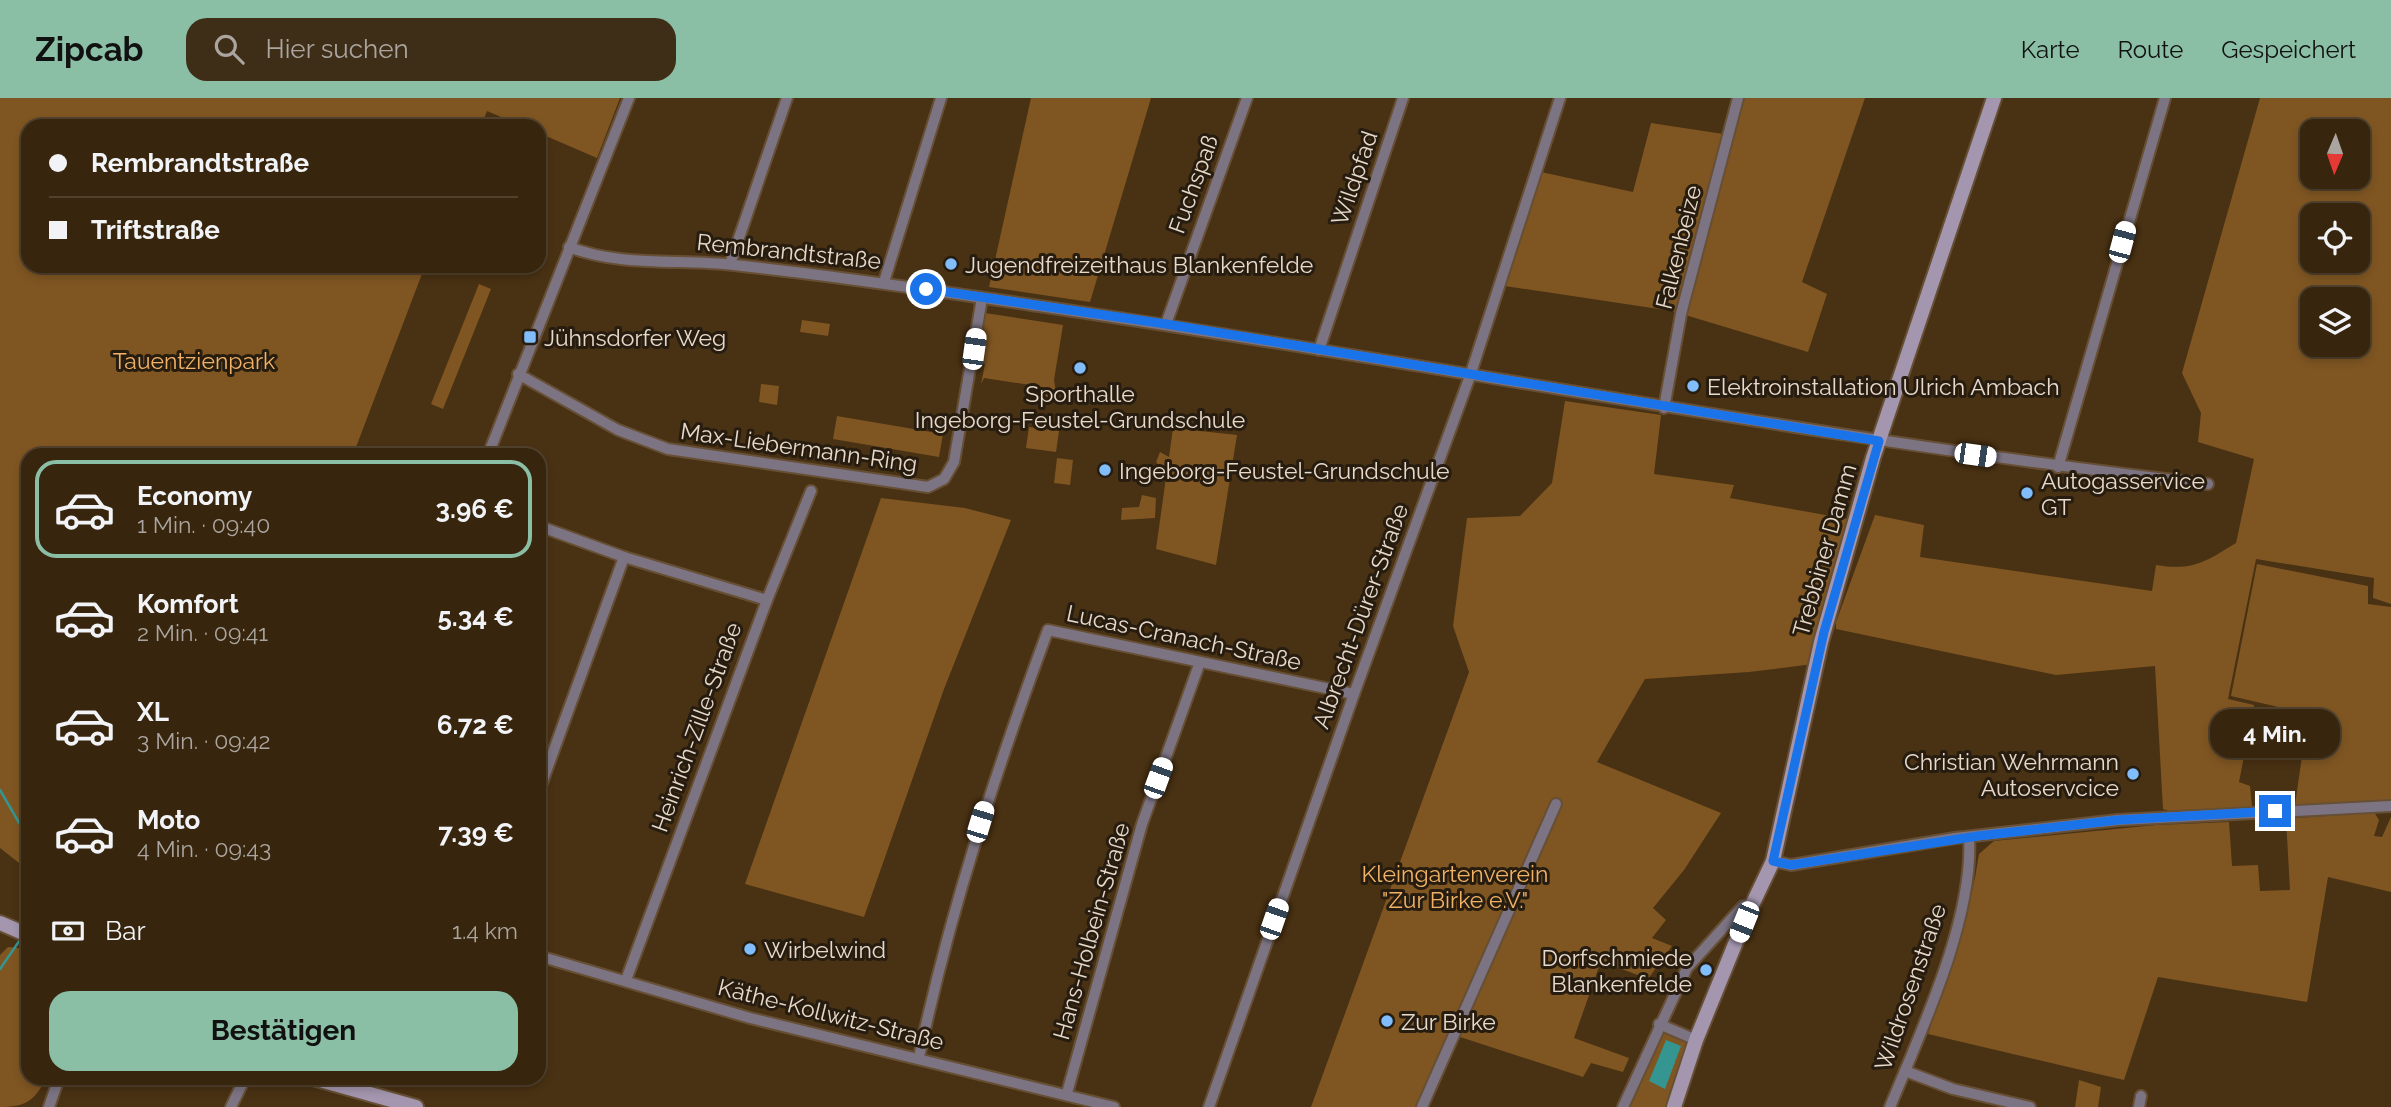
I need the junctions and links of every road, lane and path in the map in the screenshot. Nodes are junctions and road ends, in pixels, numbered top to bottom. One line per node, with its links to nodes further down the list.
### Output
1 (629, 98): 10 (street)
2 (787, 98): 11 (street)
3 (941, 98): 12 (street)
4 (1247, 98): 14 (street, Fuchspaß)
5 (1403, 98): 15 (street, Wildpfad)
6 (1560, 98): 17 (street, Albrecht-Dürer-Straße)
7 (1738, 98): 18 (street, Falkenbeize)
8 (1994, 98): 19 (main road, Trebbiner Damm)
9 (2165, 98): 21 (street)
10 (569, 247): 11 (street, Rembrandtstraße); 16 (street)
11 (730, 264): 12 (street, Rembrandtstraße)
12 (884, 282): 13 (street, Rembrandtstraße)
13 (982, 298): 14 (street, Rembrandtstraße); 16 (street, Max-Liebermann-Ring)
14 (1166, 324): 15 (street, Rembrandtstraße)
15 (1319, 350): 17 (street, Rembrandtstraße)
16 (518, 374): 20 (street)
17 (1470, 376): 18 (street, Rembrandtstraße); 28 (street, Albrecht-Dürer-Straße)
18 (1664, 408): 19 (street, Rembrandtstraße)
19 (1879, 441): 21 (street, Rembrandtstraße); 33 (main road, Trebbiner Damm)
20 (491, 448)
21 (2057, 467): 22 (street, Rembrandtstraße)
22 (2208, 484)
23 (811, 491): 26 (street, Heinrich-Zille-Straße)
24 (546, 529): 25 (street)
25 (624, 557): 26 (street); 29 (street)
26 (766, 600): 38 (street, Heinrich-Zille-Straße)
27 (1200, 662): 28 (street, Lucas-Cranach-Straße); 41 (street, Lucas-Cranach-Straße); 46 (street, Hans-Holbein-Straße)
28 (1354, 694): 51 (street, Albrecht-Dürer-Straße)
29 (546, 772)
30 (1556, 804): 52 (street)
31 (2391, 806): 32 (street)
32 (1969, 837): 33 (street); 42 (street, Wildrosenstraße)
33 (1773, 861): 34 (main road, Trebbiner Damm)
34 (1752, 904): 39 (street); 40 (main road, Trebbiner Damm)
35 (0, 923): 36 (main road)
36 (21, 933)
37 (546, 958): 38 (street, Käthe-Kollwitz-Straße)
38 (626, 980): 41 (street, Käthe-Kollwitz-Straße)
39 (1659, 1024): 40 (street); 53 (street)
40 (1696, 1040): 54 (main road, Trebbiner Damm)
41 (919, 1057): 46 (street, Käthe-Kollwitz-Straße)
42 (1905, 1071): 55 (street, Wildrosenstraße); 56 (street)
43 (57, 1085): 47 (street)
44 (242, 1085): 48 (street)
45 (338, 1085): 49 (main road)
46 (1068, 1093): 50 (street, Käthe-Kollwitz-Straße)
47 (49, 1107)
48 (231, 1107)
49 (416, 1107)
50 (1114, 1107)
51 (1209, 1107)
52 (1422, 1107)
53 (1623, 1107)
54 (1674, 1107)
55 (1890, 1107)
56 (2030, 1107)

